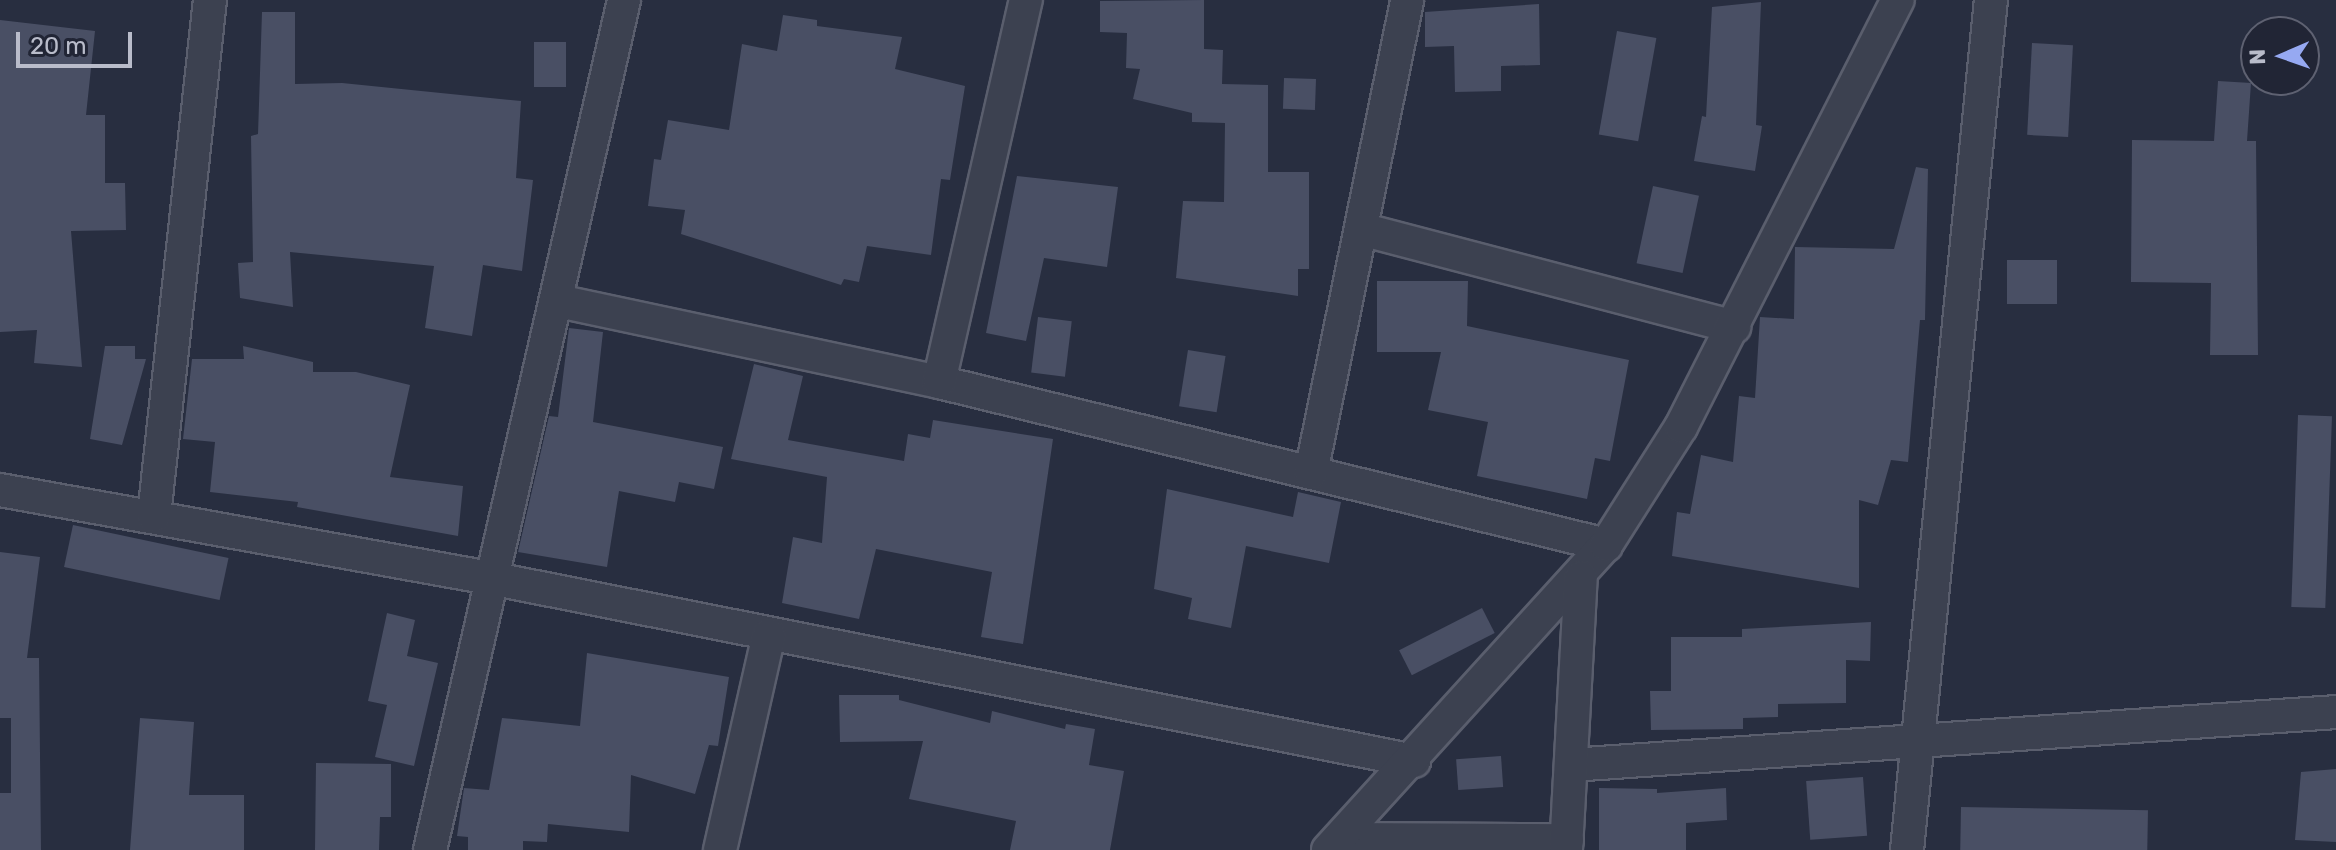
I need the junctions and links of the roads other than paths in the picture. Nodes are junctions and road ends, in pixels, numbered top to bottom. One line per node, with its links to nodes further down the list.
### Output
1 (210, 0): 13 (street)
2 (624, 0): 8 (street)
3 (1026, 0): 10 (street)
4 (1407, 0): 7 (street)
5 (1898, 0): 9 (street)
6 (1991, 0): 19 (street)
7 (1361, 229): 9 (street); 11 (street)
8 (558, 301): 10 (street); 16 (street)
9 (1734, 327): 14 (street)
10 (939, 382): 11 (street)
11 (1311, 473): 14 (street)
12 (0, 490): 13 (street)
13 (154, 516): 16 (street)
14 (1606, 545): 15 (street)
15 (1581, 577): 20 (street); 21 (street)
16 (495, 579): 17 (street); 24 (street)
17 (769, 634): 20 (street); 25 (street)
18 (2336, 712): 19 (street)
19 (1918, 741): 21 (street); 26 (street)
20 (1414, 761): 22 (street)
21 (1571, 765): 23 (street)
22 (1334, 845): 23 (street)
23 (1566, 845)
24 (430, 850)
25 (720, 850)
26 (1907, 850)

